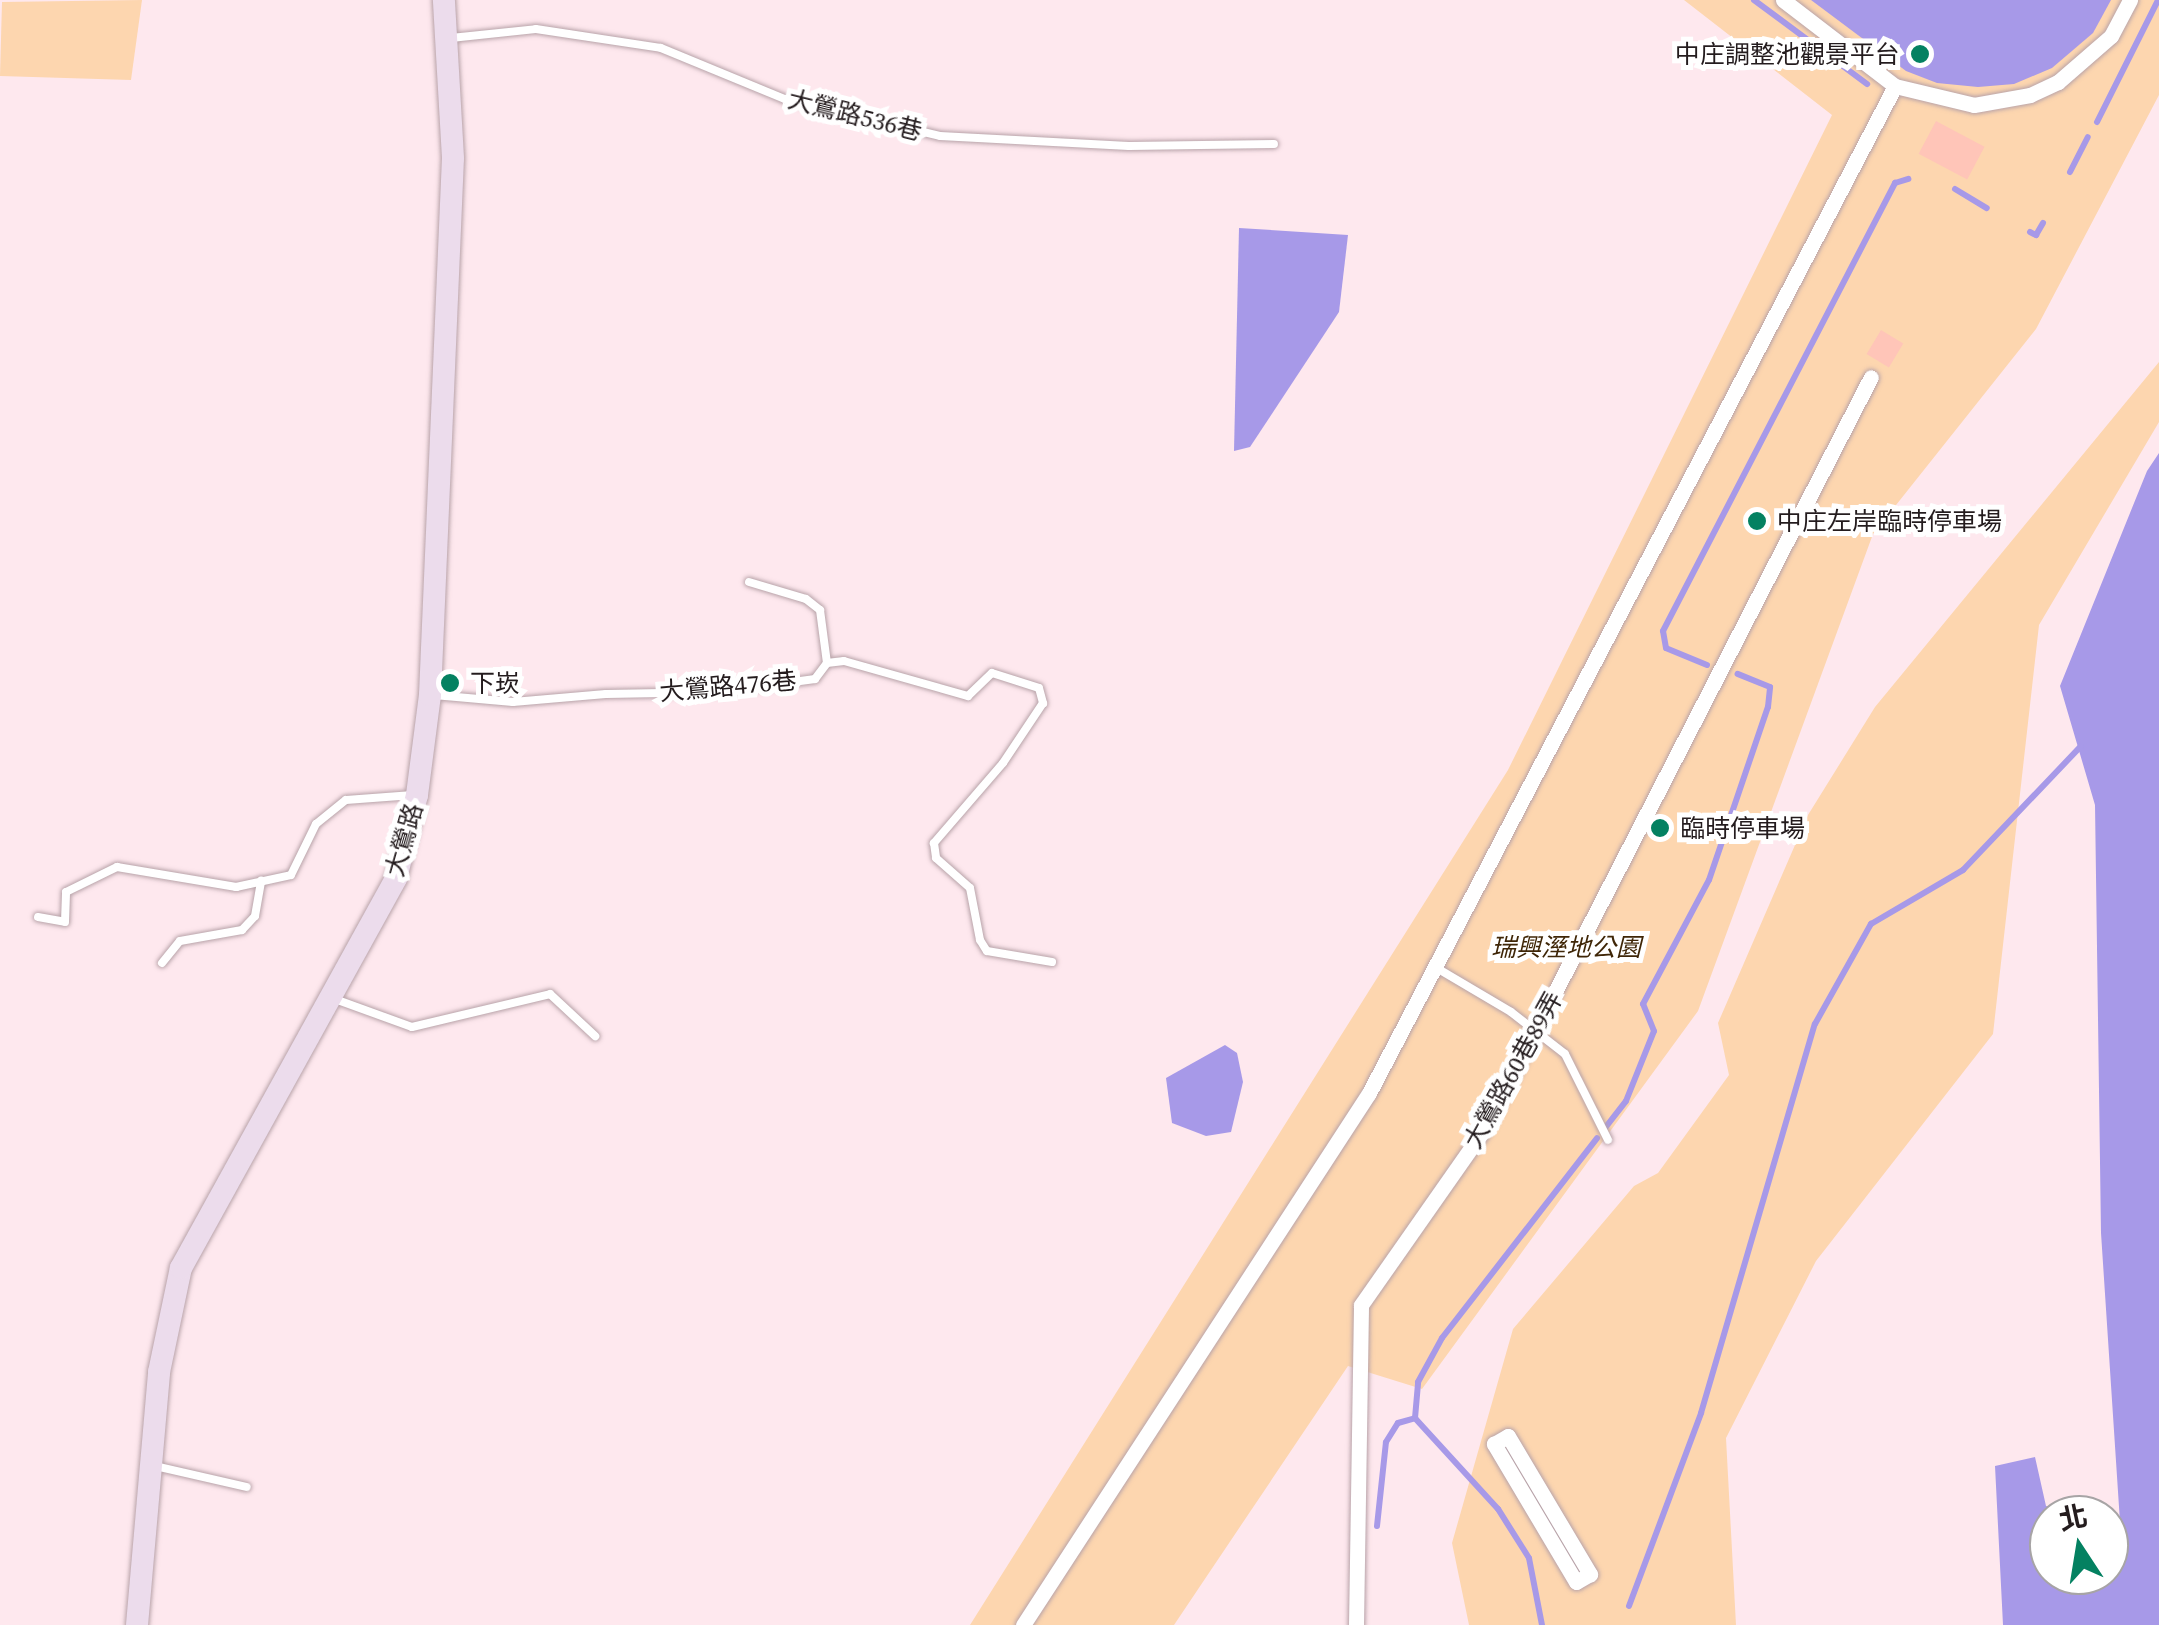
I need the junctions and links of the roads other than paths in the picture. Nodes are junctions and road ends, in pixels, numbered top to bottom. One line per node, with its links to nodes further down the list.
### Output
1 (444, 0): 4 (street, 大鶯路)
2 (1783, 0): 5 (street)
3 (2130, 0): 5 (street)
4 (446, 39): 6 (lane, 大鶯路536巷); 10 (street, 大鶯路)
5 (1895, 86): 16 (street)
6 (1274, 144)
7 (1871, 377): 18 (street, 大鶯路60巷89弄)
8 (749, 582): 9 (lane)
9 (827, 663): 10 (lane, 大鶯路476巷); 14 (lane, 大鶯路476巷)
10 (430, 695): 11 (street, 大鶯路)
11 (417, 795): 12 (lane); 17 (street, 大鶯路)
12 (261, 881): 13 (lane); 15 (lane)
13 (38, 917)
14 (1052, 962)
15 (162, 963)
16 (1435, 967): 18 (lane); 25 (street)
17 (332, 998): 19 (lane); 21 (street, 大鶯路)
18 (1536, 1032): 20 (lane); 26 (street, 大鶯路60巷89弄)
19 (595, 1036)
20 (1608, 1140)
21 (151, 1464): 22 (lane); 24 (street, 大鶯路)
22 (247, 1486)
23 (1590, 1574): 23 (street)
24 (136, 1625)
25 (1023, 1625)
26 (1356, 1625)

